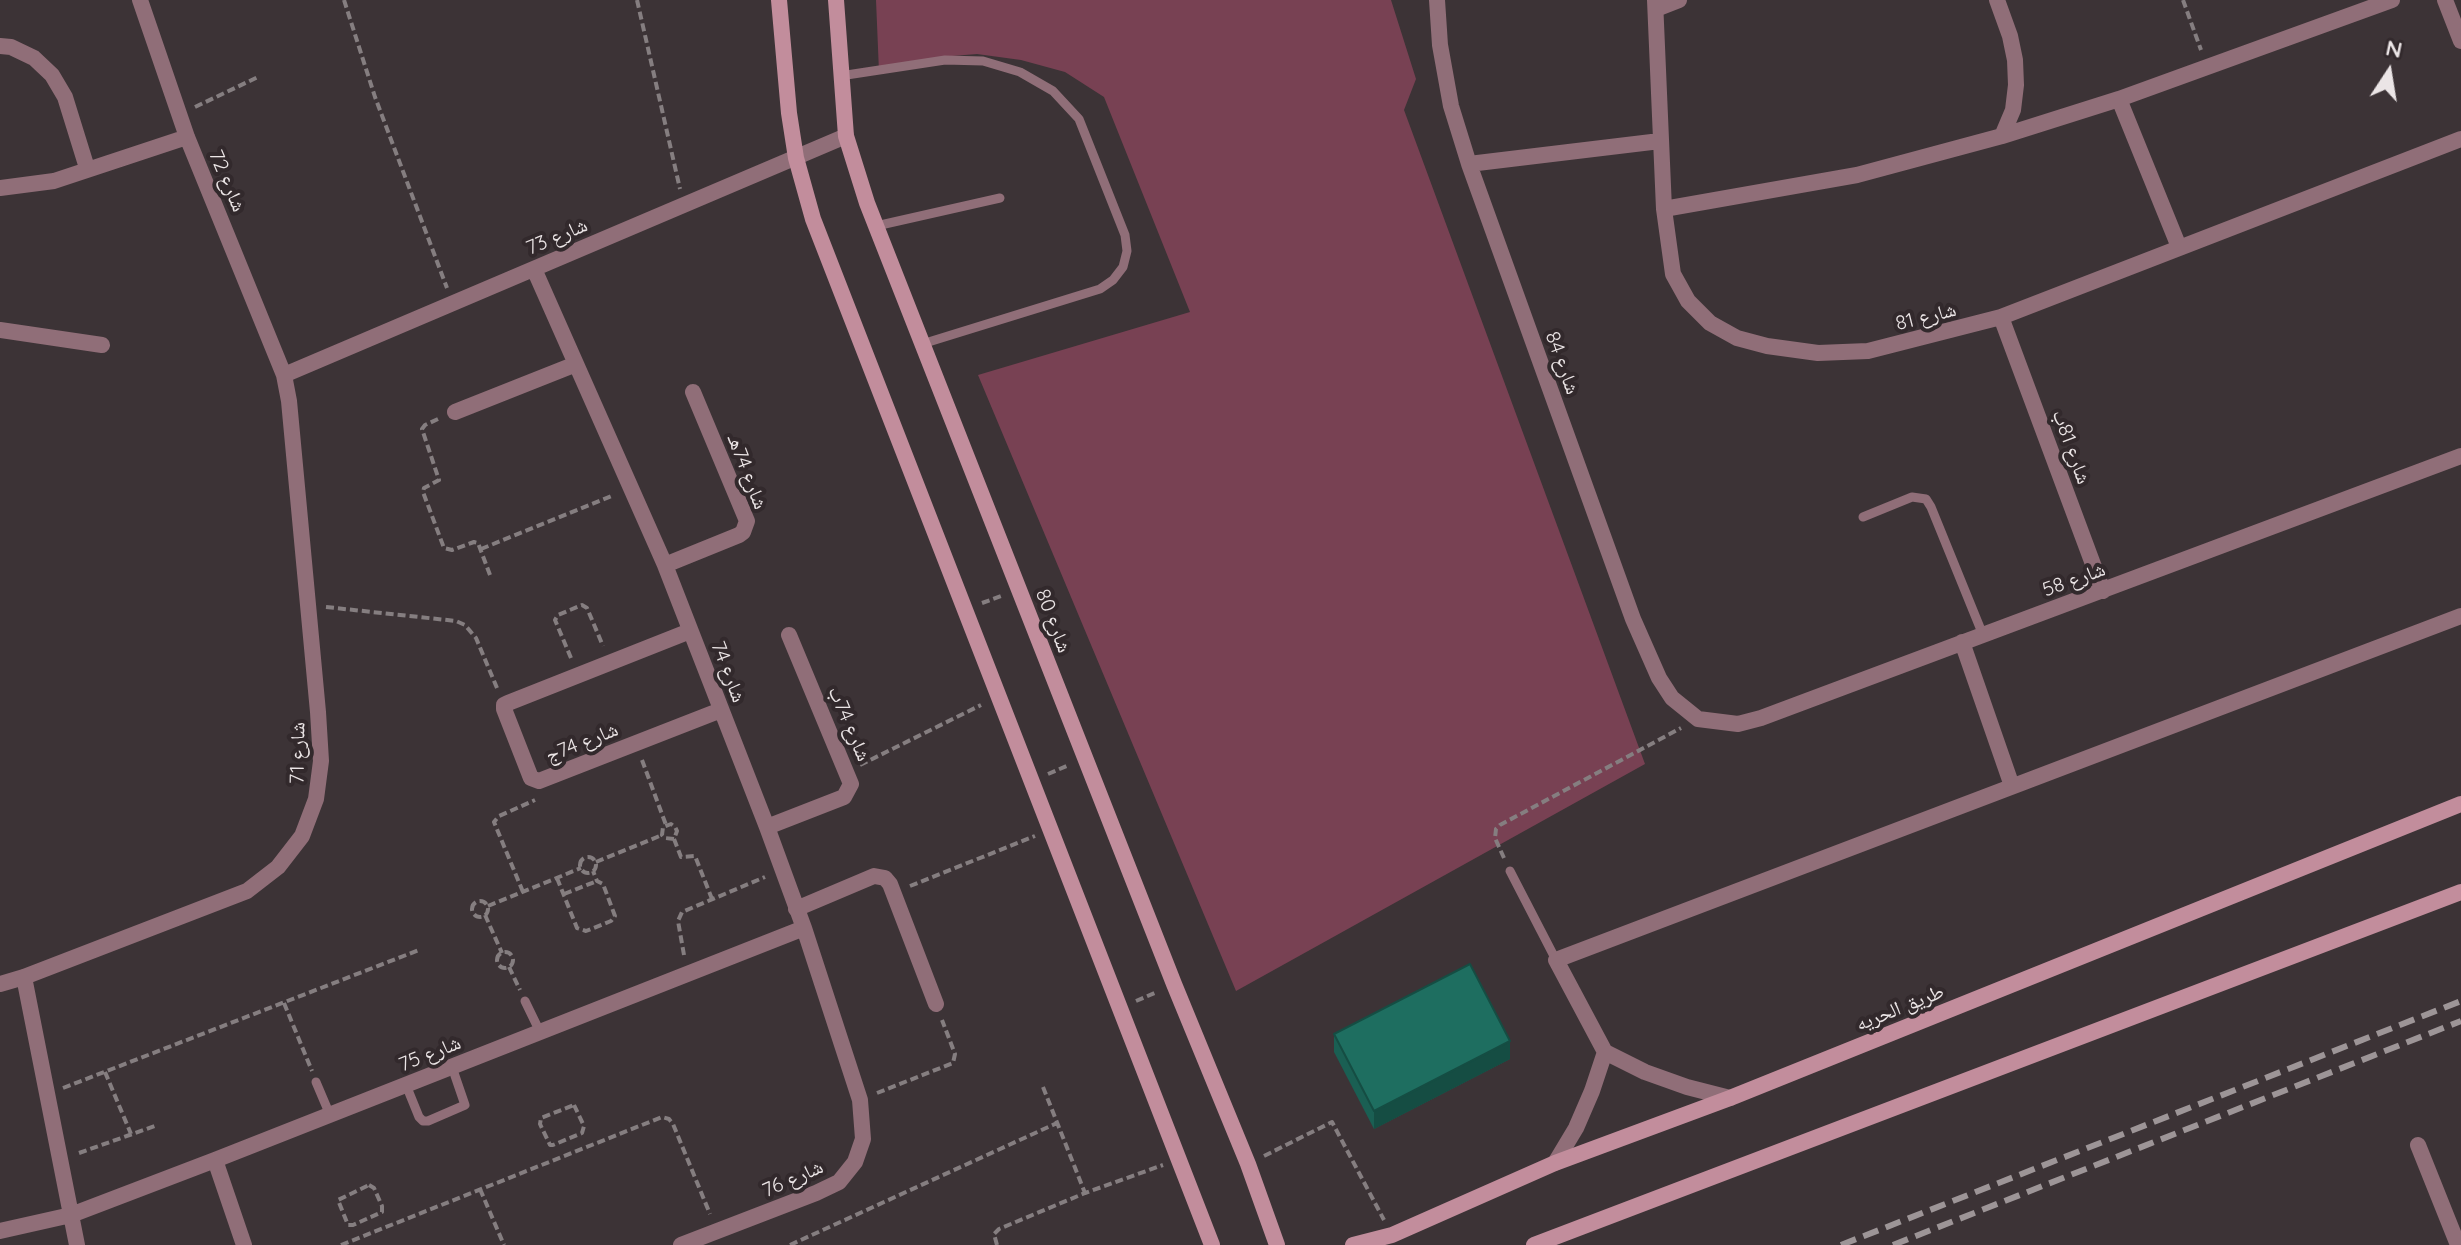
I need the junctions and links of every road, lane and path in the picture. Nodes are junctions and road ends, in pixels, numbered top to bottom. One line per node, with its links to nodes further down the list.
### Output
1 (140, 0): 19 (street, شارع 72)
2 (344, 0): 35 (path)
3 (637, 0): 30 (path)
4 (779, 0): 25 (street)
5 (836, 0): 16 (street, شارع 80)
6 (1437, 0): 26 (street, شارع 84)
7 (1679, 0): 12 (street)
8 (1997, 0): 21 (street)
9 (2183, 0): 15 (path)
10 (2392, 0): 15 (street)
11 (2445, 0): 13 (street)
12 (1655, 4): 24 (street, شارع 81)
13 (2461, 41)
14 (0, 46): 27 (street)
15 (2207, 67): 18 (street)
16 (840, 76): 20 (street, شارع 80); 38 (lane)
17 (258, 77): 19 (path)
18 (2119, 99): 21 (street); 33 (street)
19 (179, 115): 22 (street, شارع 72)
20 (846, 136): 25 (street, شارع 73); 32 (street, شارع 80)
21 (2002, 136): 31 (street)
22 (187, 137): 27 (street); 41 (street, شارع 72)
23 (2461, 139): 33 (street, شارع 81)
24 (1660, 141): 26 (street); 31 (street, شارع 81)
25 (796, 158): 30 (street, شارع 73); 53 (street)
26 (1469, 164): 64 (street, شارع 84)
27 (87, 168): 28 (street)
28 (0, 188)
29 (1000, 198): 32 (lane)
30 (684, 205): 34 (street, شارع 73)
31 (1664, 209): 36 (street, شارع 81)
32 (876, 226): 38 (street, شارع 80)
33 (2179, 247): 36 (street, شارع 81)
34 (534, 269): 35 (street, شارع 73); 40 (street, شارع 74)
35 (453, 303): 41 (street, شارع 73)
36 (2001, 317): 51 (street, شارع 81ب)
37 (0, 330): 39 (street)
38 (922, 344): 50 (street, شارع 80)
39 (102, 345)
40 (576, 364): 43 (street); 45 (street, شارع 74)
41 (284, 375): 52 (street, شارع 71)
42 (693, 392): 48 (street, شارع 74هـ)
43 (455, 412): 47 (path)
44 (2461, 456): 51 (street, شارع 58)
45 (631, 488): 47 (path); 48 (street, شارع 74)
46 (1863, 517): 57 (lane)
47 (480, 549): 49 (path)
48 (665, 565): 55 (street, شارع 74)
49 (490, 575)
50 (1019, 589): 53 (path); 66 (street, شارع 80)
51 (2103, 591): 57 (street, شارع 58)
52 (308, 605): 62 (path); 98 (street, شارع 71)
53 (965, 609): 61 (street)
54 (2461, 616): 69 (street)
55 (690, 631): 59 (street); 63 (street, شارع 74)
56 (789, 635): 67 (street, شارع 74ب)
57 (1983, 635): 58 (street, شارع 58)
58 (1962, 642): 64 (street, شارع 58); 69 (street)
59 (610, 663): 60 (street); 60 (path)
60 (578, 675): 62 (street)
61 (998, 696): 67 (path); 68 (street)
62 (504, 705): 65 (street, شارع 74ج)
63 (721, 710): 65 (street, شارع 74ج); 73 (street, شارع 74)
64 (1698, 719): 81 (path)
65 (636, 743): 72 (path)
66 (1085, 758): 68 (path); 100 (street, شارع 80)
67 (847, 771): 73 (street, شارع 74ب)
68 (1031, 781): 74 (street)
69 (2012, 786): 95 (street)
70 (541, 798): 84 (path)
71 (2461, 804): 113 (street, طريق الحريه)
72 (666, 825): 75 (path); 76 (path)
73 (767, 827): 79 (street, شارع 74)
74 (1050, 830): 86 (path); 104 (street)
75 (662, 835): 76 (path); 77 (path)
76 (674, 839): 88 (path)
77 (596, 862): 78 (path); 80 (path)
78 (581, 868): 80 (path); 82 (path)
79 (782, 870): 88 (path); 90 (street, شارع 74)
80 (593, 871): 83 (path)
81 (1510, 871): 95 (lane)
82 (557, 878): 84 (path); 87 (path)
83 (597, 881): 87 (path); 87 (path)
84 (523, 892): 89 (path)
85 (2461, 892): 143 (street)
86 (893, 893): 90 (street); 103 (street)
87 (564, 894)
88 (712, 899): 97 (path)
89 (488, 906): 91 (path); 91 (path)
90 (796, 909): 92 (street, شارع 74)
91 (485, 915): 94 (path)
92 (804, 928): 97 (street, شارع 75); 114 (street, شارع 74)
93 (419, 950): 102 (path)
94 (503, 953): 96 (path); 96 (path)
95 (1556, 960): 106 (street)
96 (509, 967): 101 (path)
97 (688, 974): 105 (street, شارع 75)
98 (24, 977): 99 (street, شارع 71); 112 (street)
99 (0, 984)
100 (1174, 984): 104 (path); 125 (street, شارع 80)
101 (525, 1001): 105 (lane)
102 (284, 1003): 108 (path); 109 (path)
103 (936, 1004): 114 (path)
104 (1119, 1008): 121 (street)
105 (540, 1032): 107 (street, شارع 75)
106 (1605, 1052): 113 (street); 124 (street)
107 (452, 1067): 110 (street, شارع 75); 110 (lane)
108 (105, 1072): 112 (path); 118 (path)
109 (316, 1082): 115 (lane)
110 (406, 1085): 115 (street, شارع 75)
111 (1043, 1087): 116 (path)
112 (47, 1094): 122 (street)
113 (1730, 1098): 124 (street, طريق الحريه)
114 (860, 1100): 130 (street, شارع 76)
115 (330, 1115): 123 (street, شارع 75)
116 (1057, 1123): 127 (path); 138 (path)
117 (155, 1126): 118 (path)
118 (131, 1134): 122 (path)
119 (581, 1134): 119 (path)
120 (2418, 1145): 144 (street)
121 (1180, 1158): 127 (path); 140 (street)
122 (60, 1160): 129 (street)
123 (215, 1160): 129 (street, شارع 75); 134 (street)
124 (1555, 1163): 132 (street, طريق الحريه)
125 (1248, 1164): 132 (path); 141 (street, شارع 80)
126 (480, 1189): 130 (path); 135 (path); 136 (path)
127 (1085, 1193): 139 (path)
128 (379, 1214): 128 (path)
129 (71, 1215): 131 (street, شارع 75); 133 (street)
130 (716, 1232): 137 (street, شارع 76)
131 (4, 1235)
132 (1392, 1235): 142 (street, طريق الحريه)
133 (77, 1245)
134 (244, 1245)
135 (341, 1245)
136 (504, 1245)
137 (681, 1245)
138 (790, 1245)
139 (997, 1245)
140 (1212, 1245)
141 (1277, 1245)
142 (1353, 1245)
143 (1534, 1245)
144 (2458, 1245)

